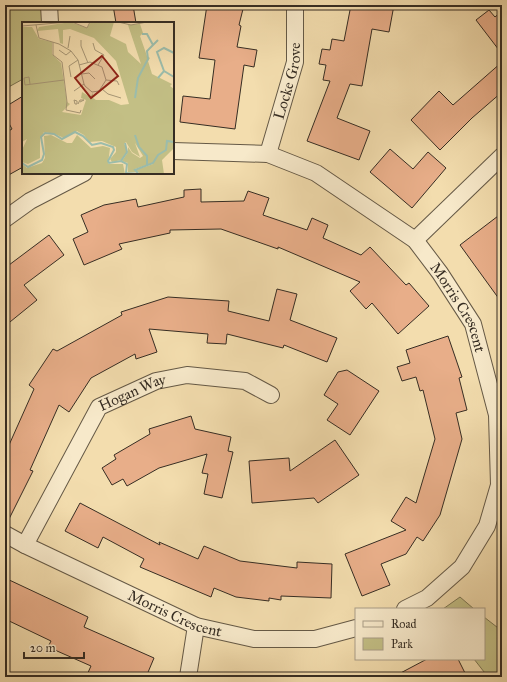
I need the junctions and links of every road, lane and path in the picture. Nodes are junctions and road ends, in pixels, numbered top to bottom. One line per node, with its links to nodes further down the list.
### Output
1 (48, 5): 3 (street)
2 (295, 5): 5 (street, Locke Grove)
3 (50, 22)
4 (174, 151): 5 (street, Morris Crescent)
5 (268, 154): 9 (street, Morris Crescent)
6 (502, 156): 9 (street)
7 (82, 174): 8 (street)
8 (5, 219)
9 (415, 240): 11 (street, Morris Crescent)
10 (271, 395): 13 (street, Hogan Way)
11 (499, 414): 14 (street, Morris Crescent)
12 (5, 534): 13 (street, Morris Crescent)
13 (25, 545): 15 (street, Morris Crescent)
14 (407, 608)
15 (196, 626): 16 (street, Morris Crescent); 17 (street)
16 (355, 628)
17 (188, 677)

